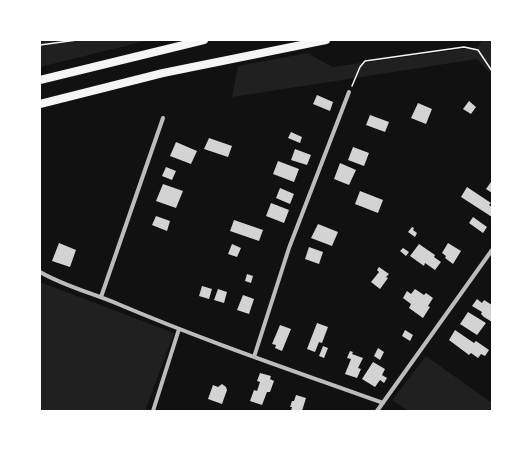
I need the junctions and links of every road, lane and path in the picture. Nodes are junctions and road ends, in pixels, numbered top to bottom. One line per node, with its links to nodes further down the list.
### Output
1 (77, 40): 4 (path)
2 (204, 40): 6 (highway)
3 (326, 40): 8 (highway)
4 (40, 45)
5 (492, 71): 7 (path)
6 (40, 80)
7 (349, 92): 14 (street)
8 (40, 104)
9 (163, 118): 12 (street)
10 (492, 250): 15 (street)
11 (40, 272): 12 (street)
12 (101, 297): 13 (street)
13 (179, 330): 14 (street); 16 (street)
14 (254, 357): 15 (street)
15 (383, 403): 17 (street)
16 (153, 411)
17 (377, 411)

